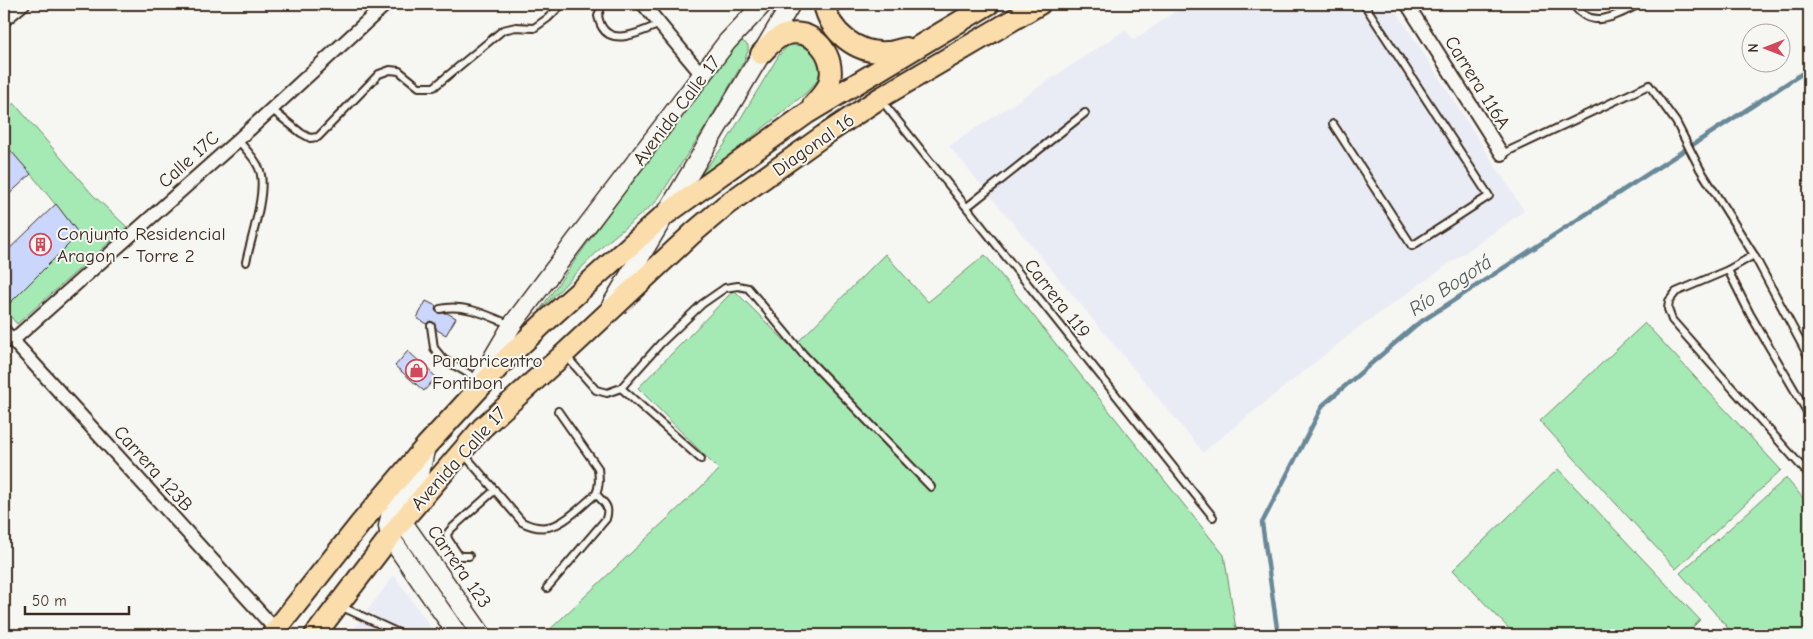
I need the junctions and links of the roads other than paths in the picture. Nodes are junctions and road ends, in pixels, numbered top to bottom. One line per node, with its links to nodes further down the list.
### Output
1 (23, 4): 15 (street)
2 (386, 4): 22 (street, Calle 17C)
3 (562, 4): 22 (lane)
4 (602, 4): 16 (lane)
5 (643, 4): 16 (street)
6 (763, 4): 17 (main road, Avenida Calle 17)
7 (791, 4): 19 (main road, Avenida Calle 17)
8 (824, 4): 18 (main road)
9 (989, 4): 18 (main road, Diagonal 16)
10 (1040, 4): 21 (main road, Diagonal 16)
11 (1364, 4): 25 (lane)
12 (1407, 4): 27 (street, Carrera 116A)
13 (1573, 4): 14 (lane)
14 (1640, 4)
15 (4, 20)
16 (660, 24): 20 (street)
17 (736, 32): 19 (main road); 20 (main road, Avenida Calle 17)
18 (916, 46): 24 (main road, Diagonal 16)
19 (761, 54): 24 (main road); 29 (main road, Avenida Calle 17)
20 (702, 75): 36 (main road, Avenida Calle 17)
21 (880, 98): 28 (lane, Carrera 119); 34 (main road, Diagonal 16)
22 (270, 110): 26 (street, Calle 17C)
23 (1085, 113): 28 (lane)
24 (806, 114): 29 (main road, Diagonal 16)
25 (1333, 124)
26 (238, 140): 31 (lane); 37 (street, Calle 17C)
27 (1502, 154): 30 (lane)
28 (967, 207): 51 (lane, Carrera 119)
29 (662, 218): 34 (main road, Avenida Calle 17); 40 (main road, Avenida Calle 17)
30 (1754, 255): 32 (lane); 39 (lane)
31 (246, 262)
32 (1728, 270): 43 (lane); 47 (lane)
33 (440, 309): 36 (lane)
34 (606, 314): 38 (main road, Avenida Calle 17)
35 (431, 326): 40 (lane)
36 (512, 326): 40 (main road, Avenida Calle 17)
37 (8, 336): 57 (street, Carrera 123B)
38 (564, 354): 41 (lane); 45 (main road, Avenida Calle 17)
39 (1809, 358)
40 (477, 386): 44 (main road, Avenida Calle 17)
41 (621, 388): 46 (lane); 48 (lane)
42 (558, 411): 50 (lane)
43 (1809, 414)
44 (426, 446): 53 (main road); 57 (main road, Avenida Calle 17)
45 (461, 450): 49 (lane); 52 (main road, Avenida Calle 17)
46 (701, 459)
47 (1809, 475)
48 (931, 487)
49 (494, 490): 50 (lane); 54 (lane)
50 (596, 494): 55 (lane)
51 (1213, 517)
52 (402, 521): 53 (main road, Avenida Calle 17); 61 (main road, Carrera 123)
53 (390, 537): 56 (main road, Avenida Calle 17); 60 (main road)
54 (469, 556)
55 (546, 588)
56 (338, 605): 58 (main road, Avenida Calle 17); 59 (lane)
57 (274, 633)
58 (315, 635)
59 (403, 635)
60 (458, 635)
61 (482, 635)

